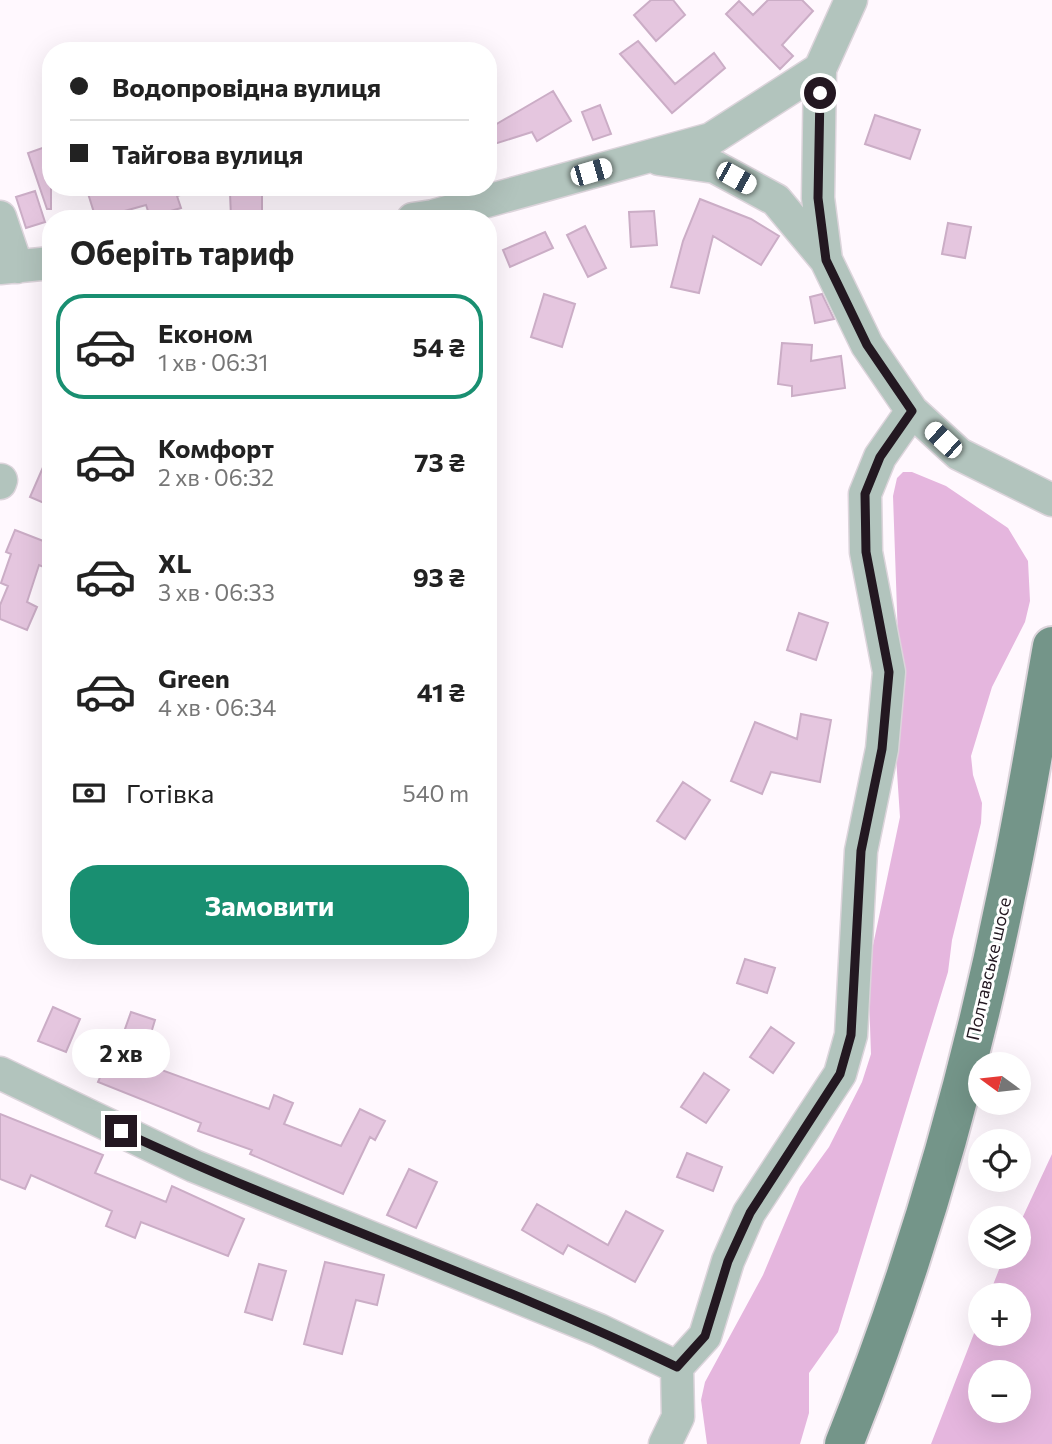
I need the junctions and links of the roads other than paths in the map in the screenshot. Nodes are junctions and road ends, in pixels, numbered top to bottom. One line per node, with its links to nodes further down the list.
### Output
1 (851, 0): 2 (street)
2 (820, 69): 3 (street); 6 (street)
3 (643, 157): 4 (street); 6 (street)
4 (454, 210)
5 (0, 217): 8 (street)
6 (826, 260): 9 (street)
7 (42, 264): 8 (street)
8 (9, 268)
9 (912, 411): 10 (street); 13 (street)
10 (1052, 500)
11 (1052, 646): 15 (main road, Полтавське шосе)
12 (0, 1073): 13 (street)
13 (677, 1367): 14 (street)
14 (665, 1444)
15 (844, 1444)

